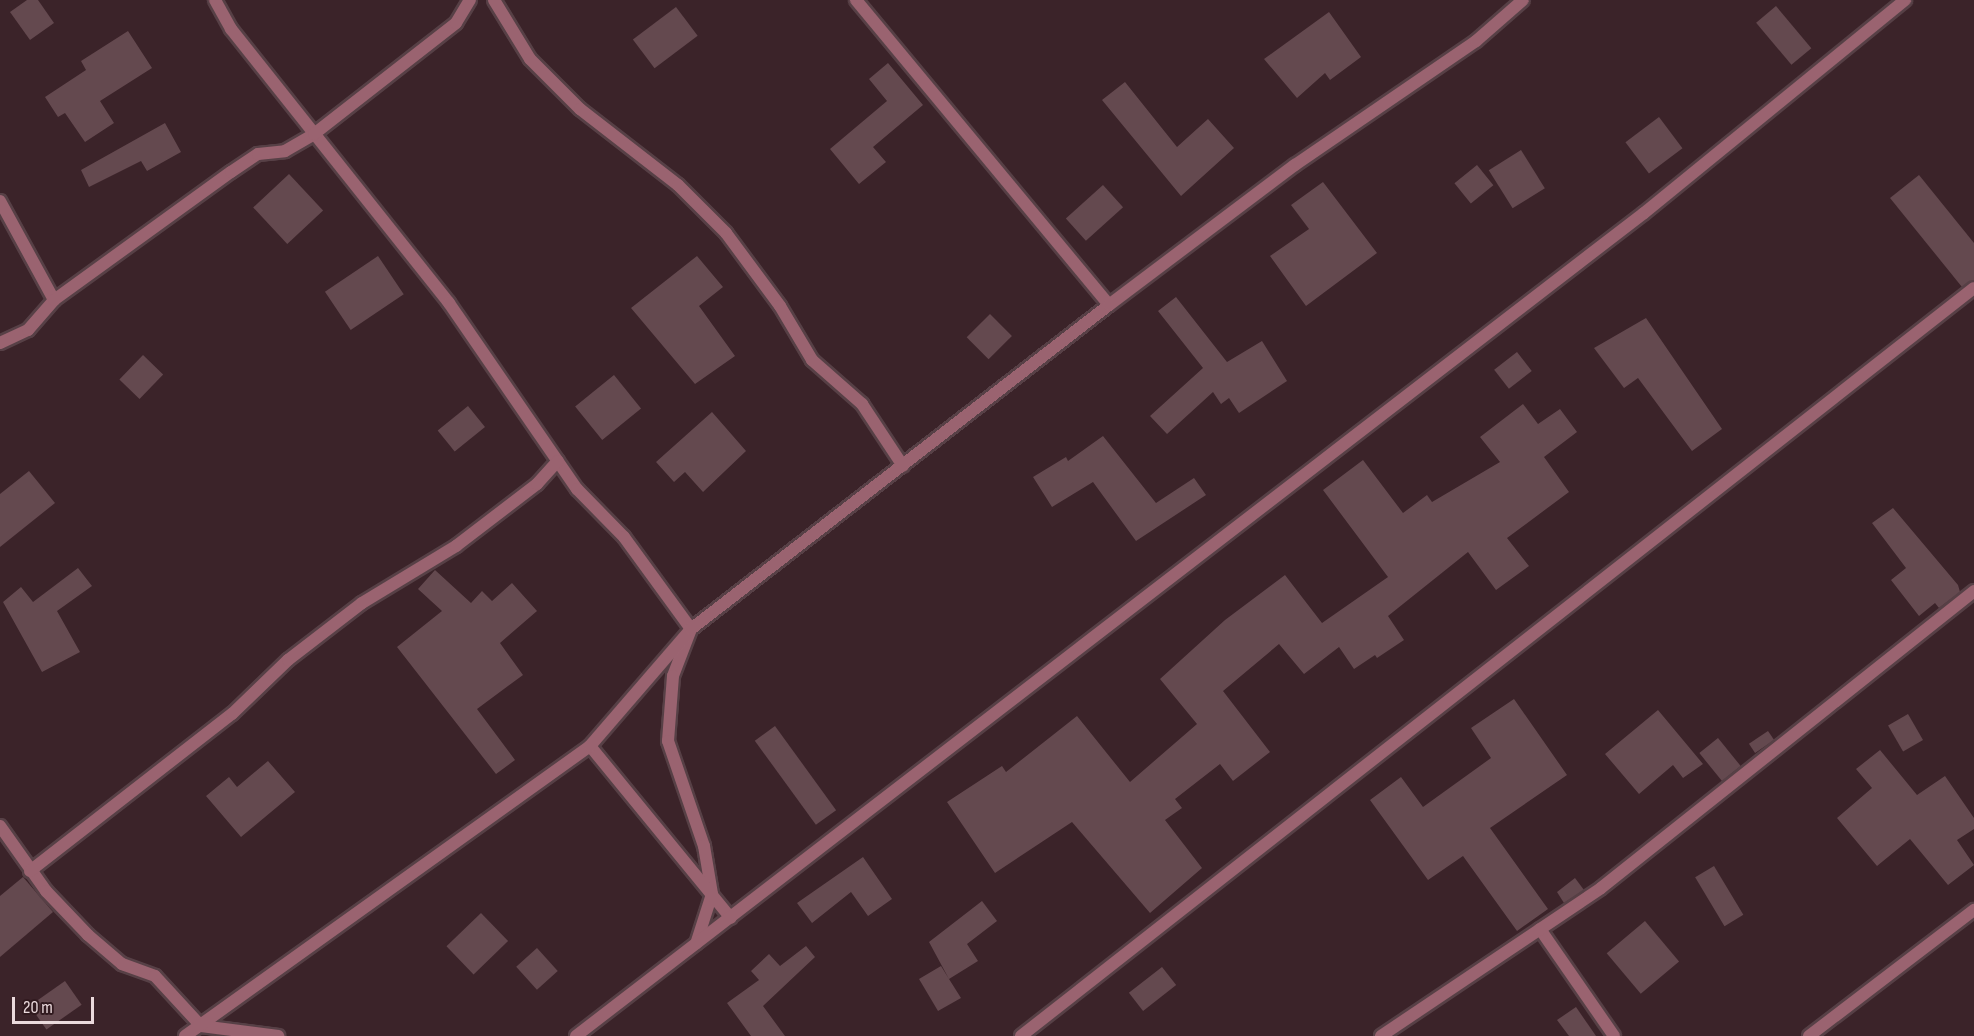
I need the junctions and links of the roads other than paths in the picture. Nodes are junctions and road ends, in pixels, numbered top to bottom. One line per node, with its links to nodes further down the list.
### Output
1 (215, 0): 7 (street)
2 (470, 0): 7 (street)
3 (494, 0): 14 (street)
4 (856, 0): 11 (street)
5 (1523, 0): 11 (street)
6 (1905, 0): 22 (street)
7 (315, 134): 10 (street); 13 (street)
8 (0, 201): 10 (street)
9 (1974, 288): 29 (street)
10 (54, 300): 12 (street)
11 (1109, 305): 14 (street)
12 (0, 343)
13 (558, 460): 16 (street); 19 (street)
14 (903, 466): 16 (street)
15 (1974, 591): 23 (street)
16 (691, 629): 17 (street); 20 (street)
17 (590, 747): 20 (street); 25 (street)
18 (0, 826): 19 (street)
19 (30, 871): 25 (street)
20 (712, 894): 22 (street); 24 (street)
21 (1974, 910): 32 (street)
22 (731, 918): 24 (street)
23 (1540, 929): 30 (street); 31 (street)
24 (695, 945): 28 (street)
25 (201, 1026): 26 (street); 27 (street)
26 (185, 1036)
27 (278, 1036)
28 (576, 1036)
29 (1021, 1036)
30 (1381, 1036)
31 (1614, 1036)
32 (1809, 1036)

